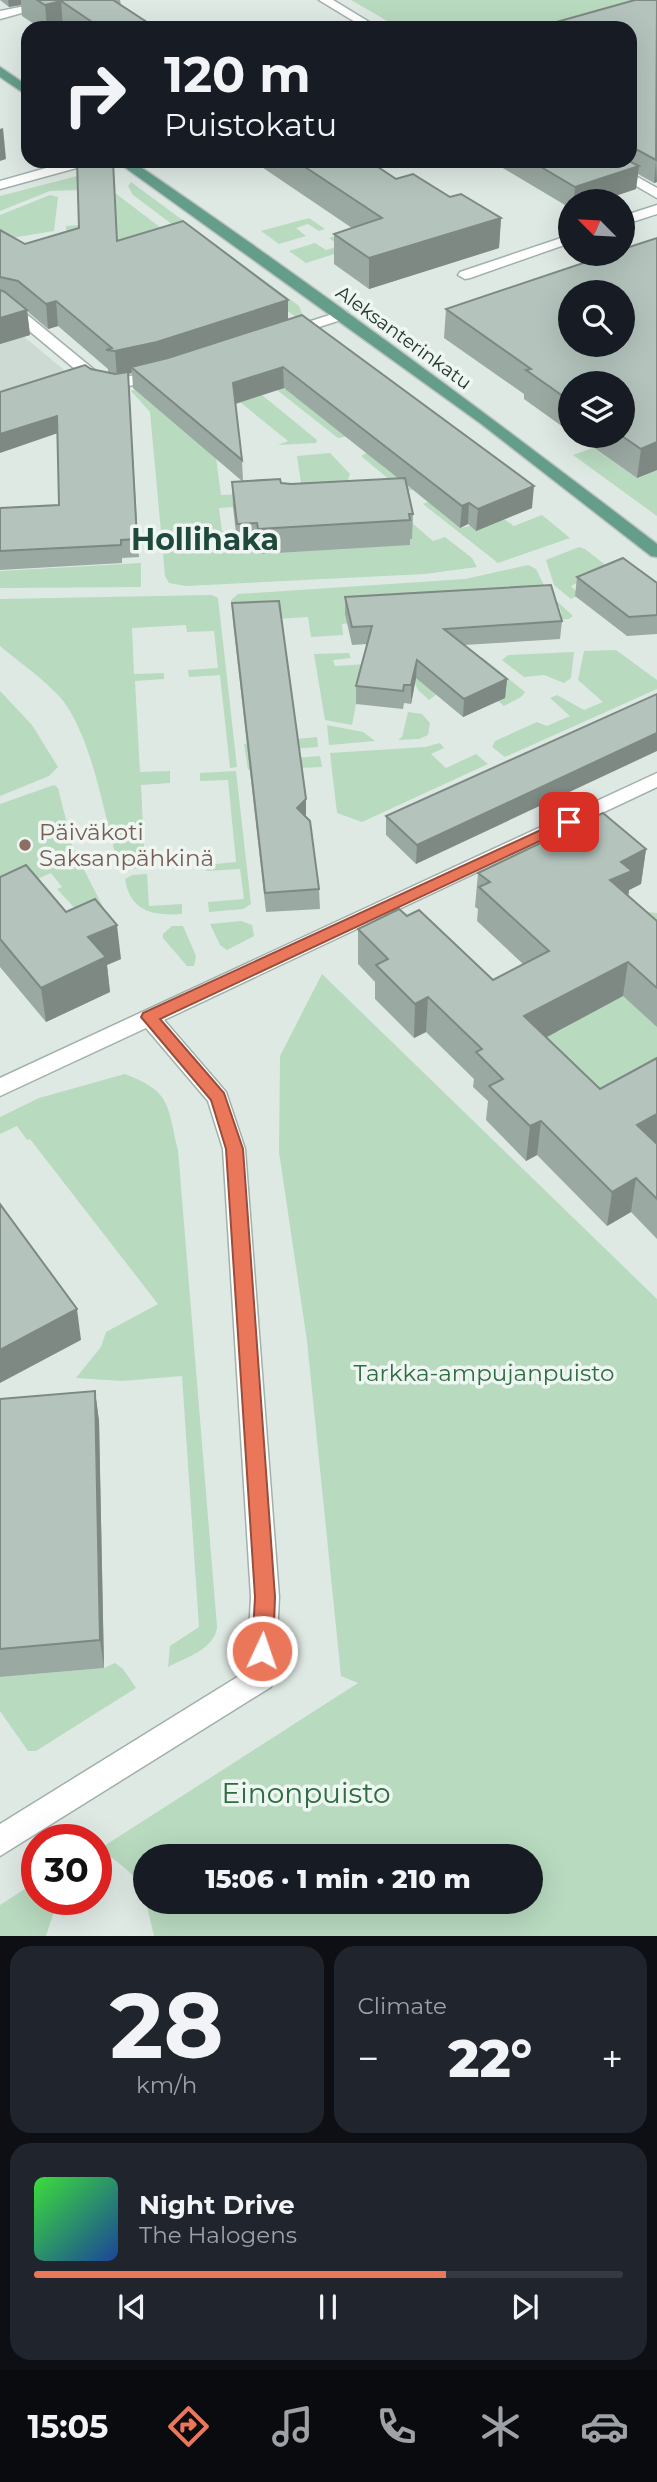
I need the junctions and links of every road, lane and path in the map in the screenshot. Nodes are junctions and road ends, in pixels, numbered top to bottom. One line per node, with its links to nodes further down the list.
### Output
1 (325, 0): 4 (street)
2 (25, 9): 3 (street)
3 (0, 15)
4 (361, 21)
5 (0, 71): 6 (main road)
6 (21, 87)
7 (61, 168): 10 (street)
8 (133, 168): 17 (main road, Aleksanterinkatu)
9 (612, 168): 11 (street)
10 (0, 185)
11 (657, 194)
12 (657, 209): 13 (street)
13 (635, 217)
14 (558, 243): 15 (street)
15 (465, 275)
16 (0, 307): 19 (street)
17 (342, 315): 18 (street); 20 (main road, Aleksanterinkatu)
18 (278, 336)
19 (175, 370)
20 (657, 552)
21 (657, 779): 22 (street)
22 (149, 1017): 23 (street); 24 (street)
23 (0, 1088)
24 (0, 1842)

